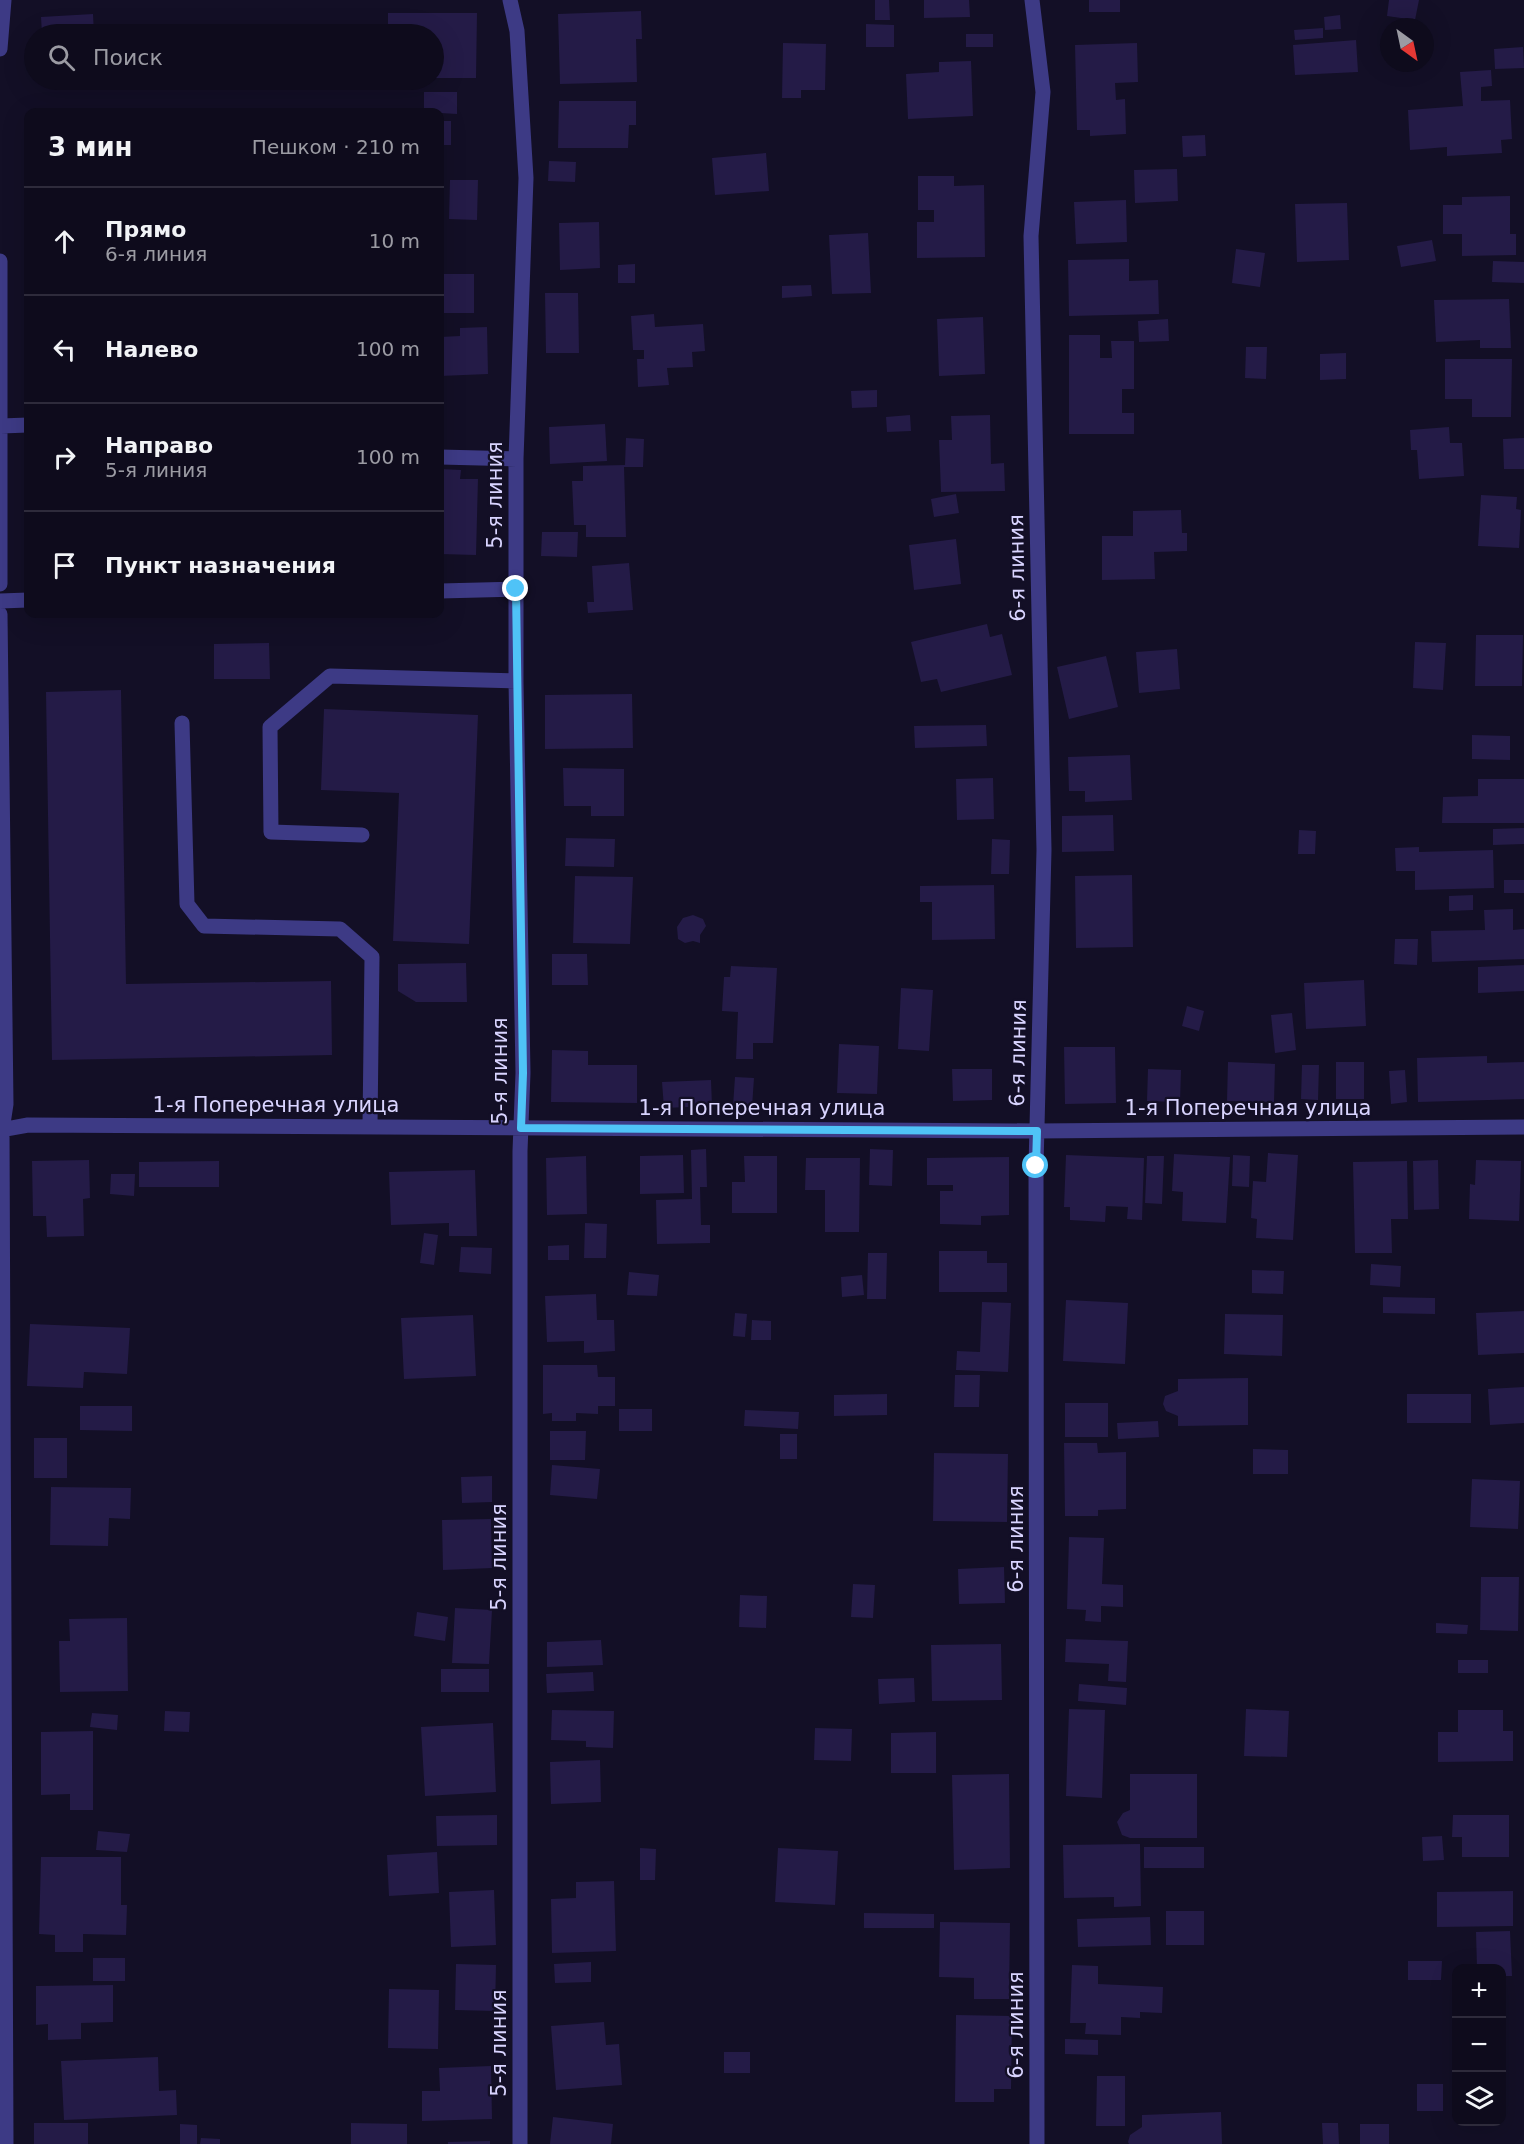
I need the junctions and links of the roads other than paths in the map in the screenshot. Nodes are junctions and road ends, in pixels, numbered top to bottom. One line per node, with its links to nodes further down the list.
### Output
1 (4, 0): 4 (street)
2 (510, 0): 9 (street, 5-я линия)
3 (1032, 0): 23 (street, 6-я линия)
4 (0, 49)
5 (0, 261): 7 (street)
6 (24, 425): 7 (street)
7 (1, 426): 10 (street)
8 (444, 457): 9 (street)
9 (516, 459): 11 (street, 5-я линия)
10 (0, 584)
11 (516, 589): 12 (street); 16 (street, 5-я линия)
12 (444, 591)
13 (24, 600): 14 (street)
14 (0, 601)
15 (0, 614): 22 (street)
16 (516, 681): 18 (street); 21 (street, 5-я линия)
17 (182, 723): 19 (street)
18 (362, 834)
19 (370, 1126): 21 (street, 1-я Поперечная улица); 22 (street, 1-я Поперечная улица)
20 (1524, 1126): 23 (street, 1-я Поперечная улица)
21 (521, 1128): 23 (street, 1-я Поперечная улица); 25 (street, 5-я линия)
22 (1, 1130): 24 (street)
23 (1037, 1131): 26 (street, 6-я линия)
24 (6, 2144)
25 (520, 2144)
26 (1037, 2144)

